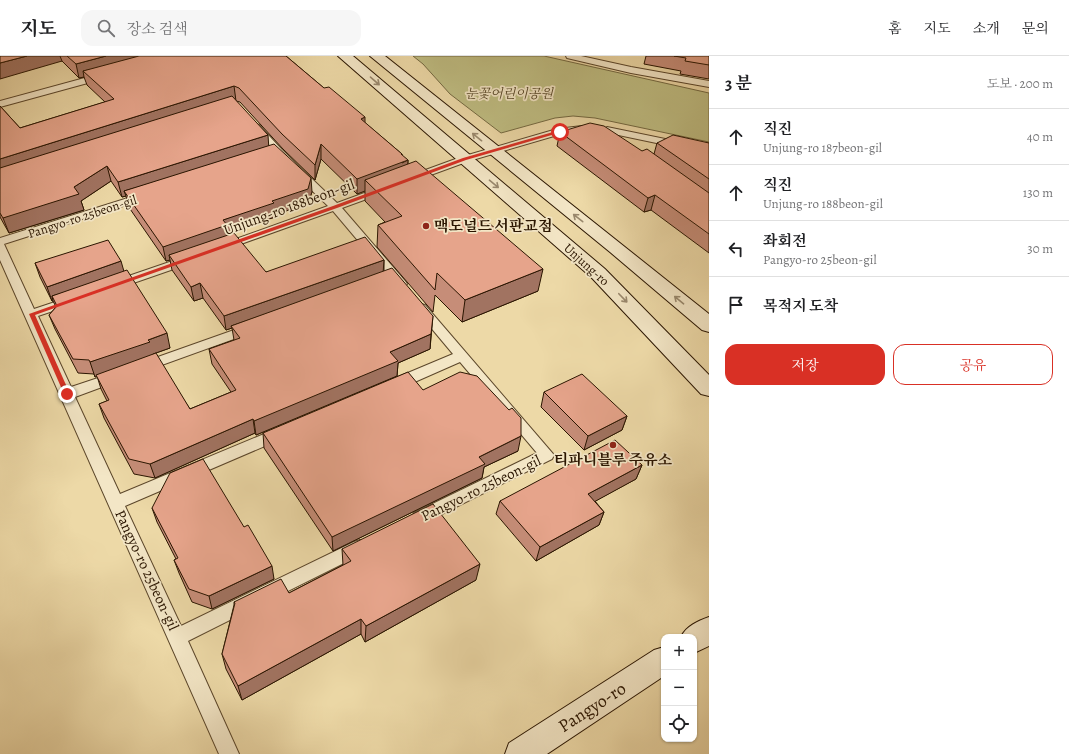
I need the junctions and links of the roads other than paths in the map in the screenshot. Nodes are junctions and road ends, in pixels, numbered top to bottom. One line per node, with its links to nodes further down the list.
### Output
1 (345, 56): 14 (main road, Unjung-ro, one-way to 14)
2 (377, 56): 10 (main road, Unjung-ro, one-way to 2)
3 (570, 56): 5 (lane)
4 (115, 73): 6 (lane)
5 (709, 84)
6 (0, 104)
7 (247, 116): 11 (lane)
8 (607, 130): 9 (lane); 10 (lane, Unjung-ro 188beon-gil); 12 (lane, Unjung-ro 188beon-gil)
9 (626, 144)
10 (494, 151): 14 (lane, Unjung-ro 188beon-gil); 25 (main road, Unjung-ro, one-way to 10)
11 (278, 152): 13 (lane); 16 (lane)
12 (709, 152)
13 (263, 157)
14 (465, 159): 16 (lane, Unjung-ro 188beon-gil); 27 (main road, Unjung-ro, one-way to 27)
15 (150, 194): 17 (lane, Pangyo-ro 25beon-gil)
16 (335, 207): 19 (lane); 21 (lane, Unjung-ro 188beon-gil)
17 (0, 242)
18 (0, 247): 23 (lane, Pangyo-ro 25beon-gil)
19 (394, 276): 20 (lane); 26 (lane)
20 (379, 282)
21 (106, 288)
22 (84, 296): 23 (lane)
23 (32, 314): 29 (lane, Pangyo-ro 25beon-gil)
24 (260, 324): 29 (lane)
25 (709, 325)
26 (462, 356): 28 (lane); 32 (lane, Pangyo-ro 25beon-gil)
27 (709, 388)
28 (383, 390)
29 (67, 394): 31 (lane, Pangyo-ro 25beon-gil)
30 (296, 427): 31 (lane, Pangyo-ro 25beon-gil)
31 (116, 503): 35 (lane, Pangyo-ro 25beon-gil)
32 (405, 525)
33 (377, 539): 35 (lane, Pangyo-ro 25beon-gil)
34 (709, 630): 36 (main road)
35 (177, 637): 38 (lane, Pangyo-ro 25beon-gil)
36 (697, 638)
37 (661, 662): 39 (main road, Pangyo-ro)
38 (229, 754)
39 (520, 754)

